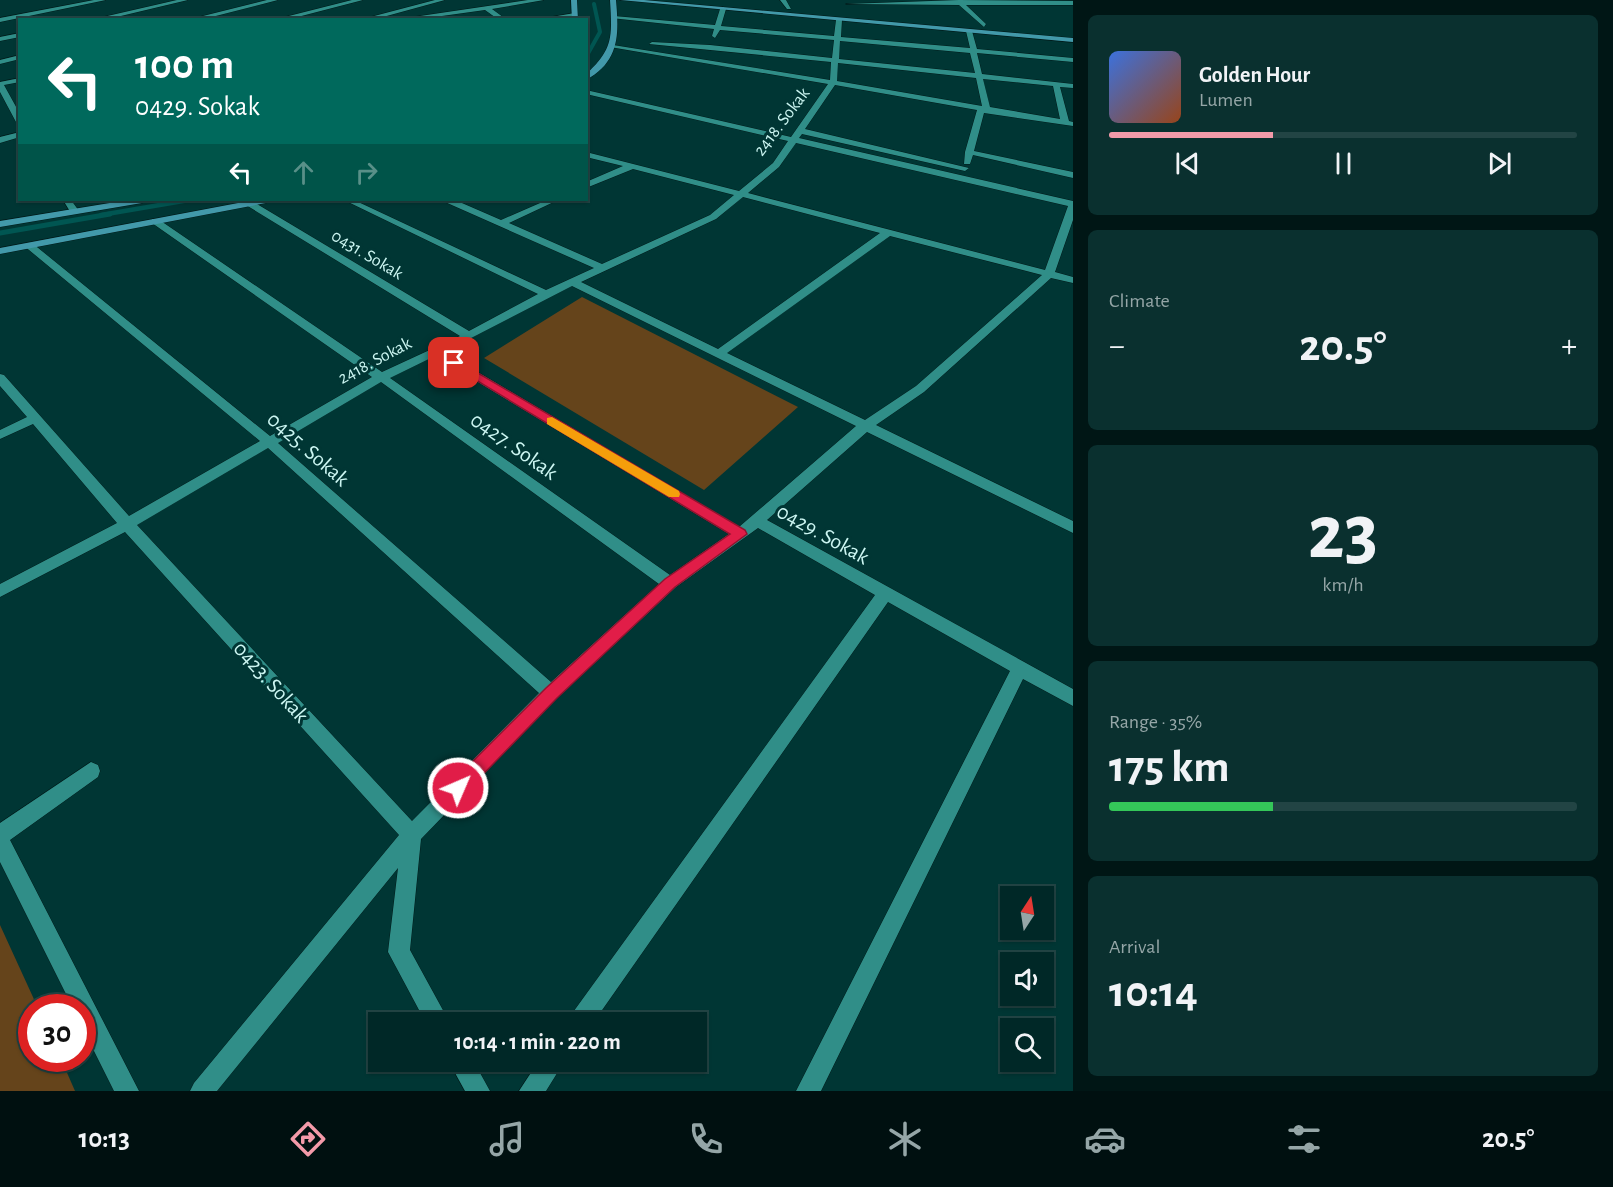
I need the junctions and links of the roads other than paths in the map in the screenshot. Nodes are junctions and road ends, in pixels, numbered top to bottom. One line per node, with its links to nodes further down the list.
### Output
1 (103, 0): 11 (street)
2 (185, 0): 25 (street)
3 (360, 0): 23 (street)
4 (442, 0): 29 (street)
5 (541, 0): 18 (street)
6 (574, 0): 24 (street)
7 (613, 0): 32 (street)
8 (623, 0): 20 (street)
9 (682, 0): 14 (street)
10 (783, 0): 19 (street)
11 (88, 1): 25 (street); 33 (street)
12 (264, 1): 17 (street); 26 (street)
13 (1072, 1): 16 (street)
14 (730, 2): 19 (street)
15 (848, 2): 16 (street); 22 (street)
16 (959, 2): 35 (street)
17 (275, 3)
18 (486, 7): 30 (street); 31 (street)
19 (789, 8): 22 (street)
20 (723, 9): 34 (street); 36 (street)
21 (284, 11): 23 (street)
22 (858, 14): 35 (street)
23 (294, 15): 27 (street); 28 (street)
24 (575, 17)
25 (114, 18)
26 (198, 18)
27 (283, 18)
28 (299, 18)
29 (370, 18)
30 (410, 18)
31 (501, 18)
32 (614, 18): 36 (street); 43 (street)
33 (0, 20)
34 (839, 20): 37 (street); 40 (street)
35 (984, 25): 38 (street)
36 (719, 27): 40 (street); 44 (street)
37 (969, 31): 42 (street); 45 (street)
38 (1073, 33)
39 (18, 35): 41 (street)
40 (837, 38): 45 (street); 48 (street)
41 (0, 39)
42 (1073, 40)
43 (614, 45): 44 (street); 51 (street); 55 (street)
44 (710, 47): 48 (street)
45 (972, 51): 47 (street); 52 (street)
46 (18, 58): 49 (street)
47 (1073, 60)
48 (833, 61): 50 (street); 55 (street)
49 (0, 62)
50 (906, 69): 52 (street); 53 (street)
51 (588, 76)
52 (980, 76): 56 (street); 65 (street)
53 (905, 78)
54 (18, 80): 57 (street)
55 (833, 83): 61 (street); 69 (street, 2418. Sokak)
56 (1056, 84): 58 (street); 67 (street)
57 (0, 85): 63 (street)
58 (1073, 86)
59 (904, 87): 61 (street)
60 (588, 92): 69 (street)
61 (904, 96): 65 (street)
62 (18, 104): 63 (street)
63 (10, 106): 64 (street); 66 (street)
64 (0, 109)
65 (984, 110): 67 (street); 71 (street)
66 (18, 119)
67 (1069, 123)
68 (18, 135): 70 (street)
69 (798, 135): 74 (street); 76 (street); 78 (street, 2418. Sokak)
70 (0, 140)
71 (969, 152): 74 (street); 75 (street)
72 (588, 155): 73 (street)
73 (632, 166): 77 (street); 78 (street)
74 (965, 168): 76 (street)
75 (1073, 175)
76 (963, 179): 86 (street)
77 (588, 184)
78 (740, 194): 91 (street); 94 (street, 2418. Sokak)
79 (68, 201): 87 (street)
80 (136, 201): 87 (street)
81 (260, 201): 85 (street)
82 (350, 201): 98 (street)
83 (450, 201): 89 (street)
84 (552, 201): 89 (street)
85 (249, 203): 88 (street); 99 (street, 0431. Sokak)
86 (1073, 205): 95 (street)
87 (74, 211): 90 (street)
88 (155, 221): 92 (street); 102 (street, 0427. Sokak)
89 (501, 223): 94 (street)
90 (0, 224)
91 (888, 232): 95 (street); 101 (street)
92 (28, 245): 93 (street); 107 (street, 0425. Sokak)
93 (0, 251)
94 (602, 268): 97 (street, 2418. Sokak)
95 (1049, 274): 96 (street); 105 (street)
96 (1073, 280)
97 (572, 282): 98 (street, 2418. Sokak); 101 (street)
98 (546, 294): 99 (street, 2418. Sokak)
99 (469, 336): 100 (street, 2418. Sokak)
100 (434, 351): 102 (street, 2418. Sokak); 111 (street)
101 (718, 354): 105 (street)
102 (381, 377): 107 (street, 2418. Sokak); 112 (street, 0427. Sokak)
103 (0, 378): 104 (street, 0423. Sokak)
104 (35, 418): 106 (street); 109 (street, 0423. Sokak)
105 (865, 426): 108 (street); 110 (street)
106 (0, 435)
107 (269, 442): 109 (street, 2418. Sokak); 116 (street, 0425. Sokak)
108 (757, 521): 111 (street, 0429. Sokak); 114 (street, 0429. Sokak)
109 (127, 524): 113 (street, 2418. Sokak); 120 (street, 0423. Sokak)
110 (1073, 528)
111 (740, 534): 112 (street, 0429. Sokak)
112 (670, 583): 116 (street, 0429. Sokak)
113 (0, 591)
114 (885, 593): 115 (street, 0429. Sokak); 123 (street)
115 (1020, 668): 117 (street, 0429. Sokak); 130 (street)
116 (551, 693): 120 (street, 0429. Sokak)
117 (1073, 699)
118 (92, 771): 119 (street)
119 (0, 835)
120 (411, 835): 122 (street); 127 (street, 0429. Sokak)
121 (0, 841): 126 (street)
122 (433, 1012)
123 (587, 1012)
124 (467, 1072): 128 (street)
125 (545, 1072): 129 (street)
126 (127, 1091)
127 (202, 1091)
128 (478, 1091)
129 (531, 1091)
130 (808, 1091)

